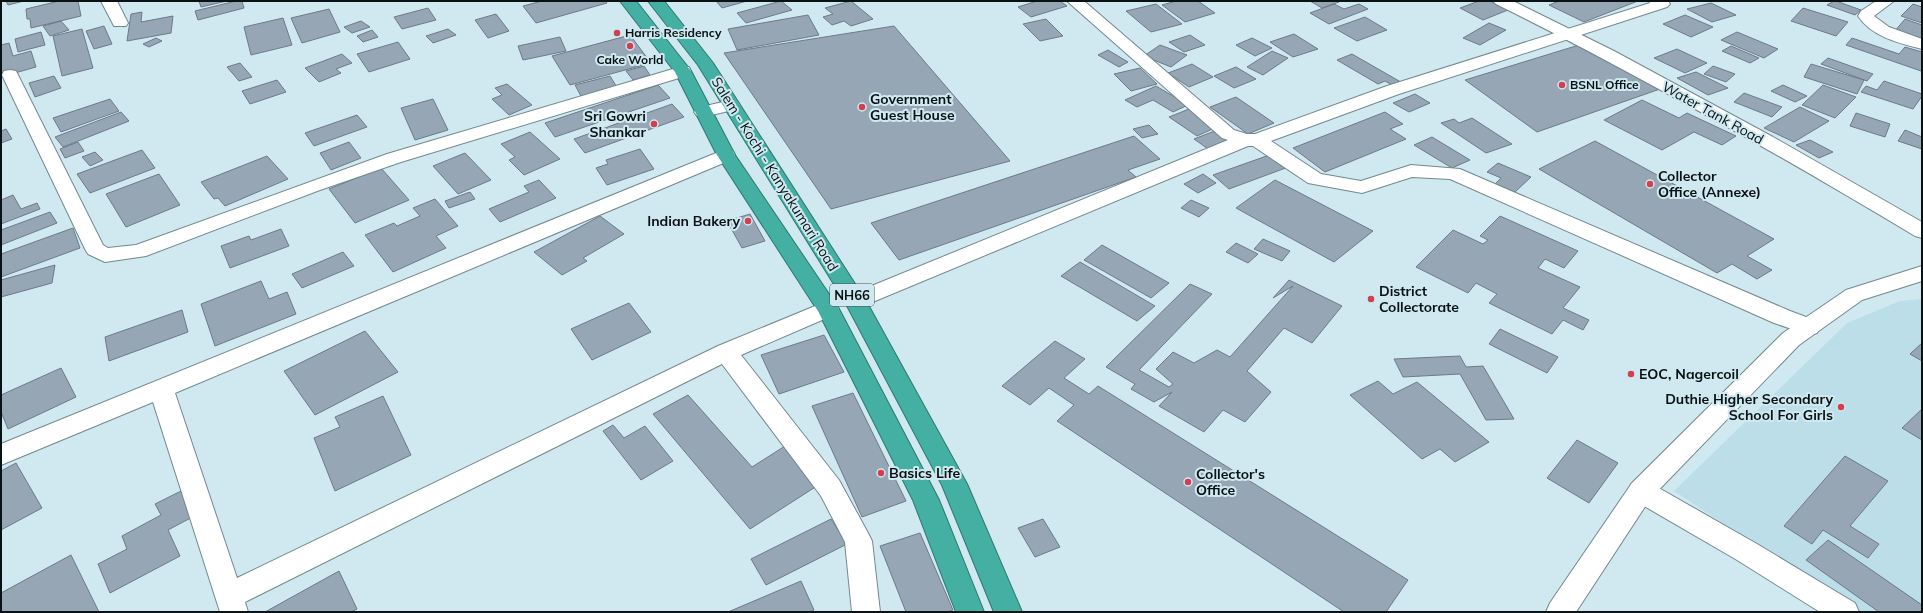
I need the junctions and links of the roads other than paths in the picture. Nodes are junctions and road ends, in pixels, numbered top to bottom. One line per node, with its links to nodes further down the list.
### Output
1 (109, 1): 8 (street)
2 (628, 1): 11 (highway, Salem - Kochi - Kanyakumari Road / NH66)
3 (656, 1): 13 (highway, Salem - Kochi - Kanyakumari Road / NH66)
4 (1075, 1): 15 (street)
5 (1501, 1): 9 (street, Water Tank Road)
6 (1886, 1): 10 (street)
7 (1663, 2): 9 (street)
8 (120, 23)
9 (1568, 33): 15 (street); 17 (street, Water Tank Road)
10 (1922, 44)
11 (682, 71): 12 (street); 14 (highway, Salem - Kochi - Kanyakumari Road / NH66)
12 (10, 75)
13 (731, 105): 14 (street); 19 (highway, Salem - Kochi - Kanyakumari Road / NH66)
14 (703, 112): 16 (highway, Salem - Kochi - Kanyakumari Road / NH66)
15 (1251, 140): 19 (street); 21 (street)
16 (726, 155): 20 (highway, Salem - Kochi - Kanyakumari Road / NH66); 23 (street)
17 (1922, 231)
18 (1921, 273): 21 (street)
19 (855, 301): 29 (highway, Salem - Kochi - Kanyakumari Road / NH66)
20 (828, 309): 22 (street); 28 (highway, Salem - Kochi - Kanyakumari Road / NH66)
21 (1809, 327): 25 (street)
22 (726, 352): 26 (street); 27 (street)
23 (161, 388): 24 (street); 26 (street)
24 (1, 455)
25 (1641, 491): 30 (street); 31 (street)
26 (231, 604)
27 (866, 612)
28 (970, 612)
29 (1008, 612)
30 (1560, 612)
31 (1845, 612)

